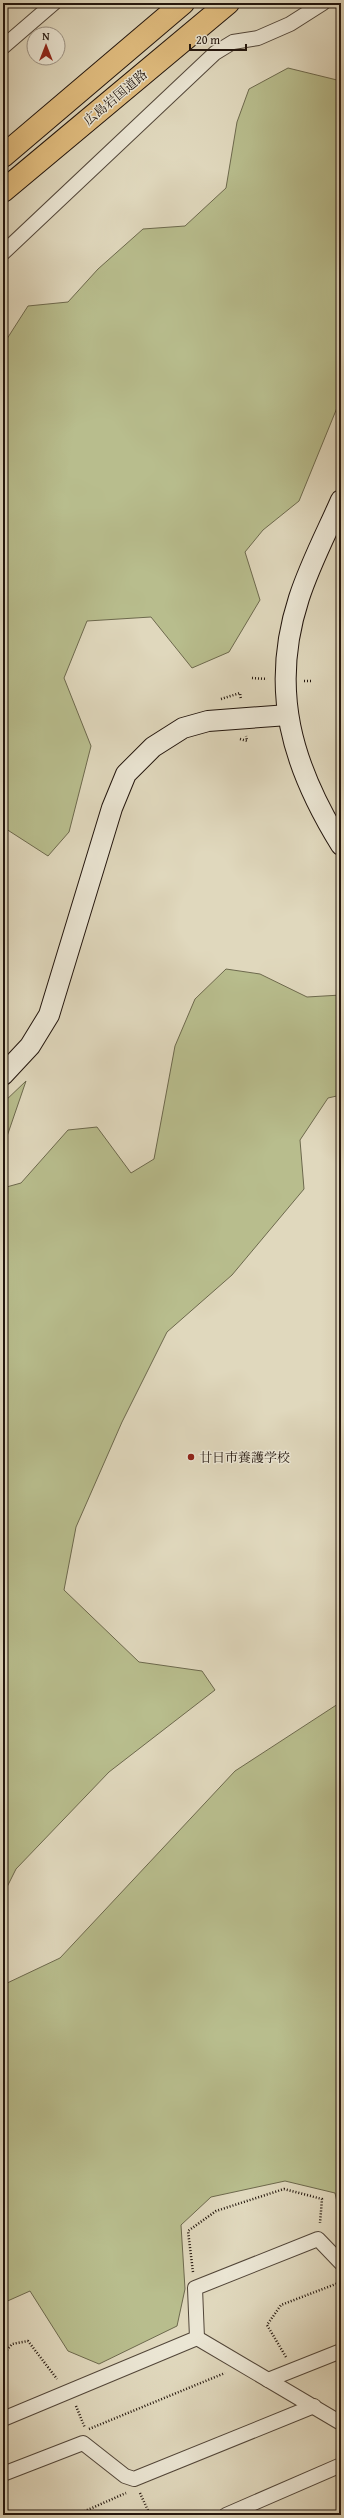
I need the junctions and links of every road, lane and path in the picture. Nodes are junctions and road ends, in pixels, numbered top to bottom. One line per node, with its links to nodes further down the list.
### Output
1 (54, 3): 5 (street)
2 (183, 3): 6 (highway, 広島岩国道路)
3 (228, 3): 7 (highway, 広島岩国道路)
4 (323, 3): 8 (street)
5 (3, 47)
6 (3, 156)
7 (3, 191)
8 (3, 253)
9 (341, 500): 10 (street)
10 (288, 715): 13 (street); 14 (street)
11 (237, 738): 12 (path)
12 (247, 741)
13 (341, 845)
14 (3, 1075)
15 (318, 2240): 16 (street); 18 (street); 18 (path)
16 (341, 2263)
17 (341, 2282): 23 (path)
18 (195, 2288): 19 (street)
19 (197, 2338): 22 (street); 25 (street)
20 (341, 2351): 23 (street)
21 (3, 2355): 25 (path)
22 (244, 2365): 24 (street); 25 (path)
23 (293, 2370): 24 (street)
24 (268, 2380): 26 (street)
25 (68, 2392): 27 (street)
26 (314, 2406): 28 (street); 31 (street)
27 (3, 2419)
28 (341, 2422)
29 (341, 2465): 34 (street)
30 (3, 2474): 31 (street)
31 (134, 2479): 32 (path); 33 (path)
32 (76, 2515)
33 (150, 2515)
34 (226, 2515)

